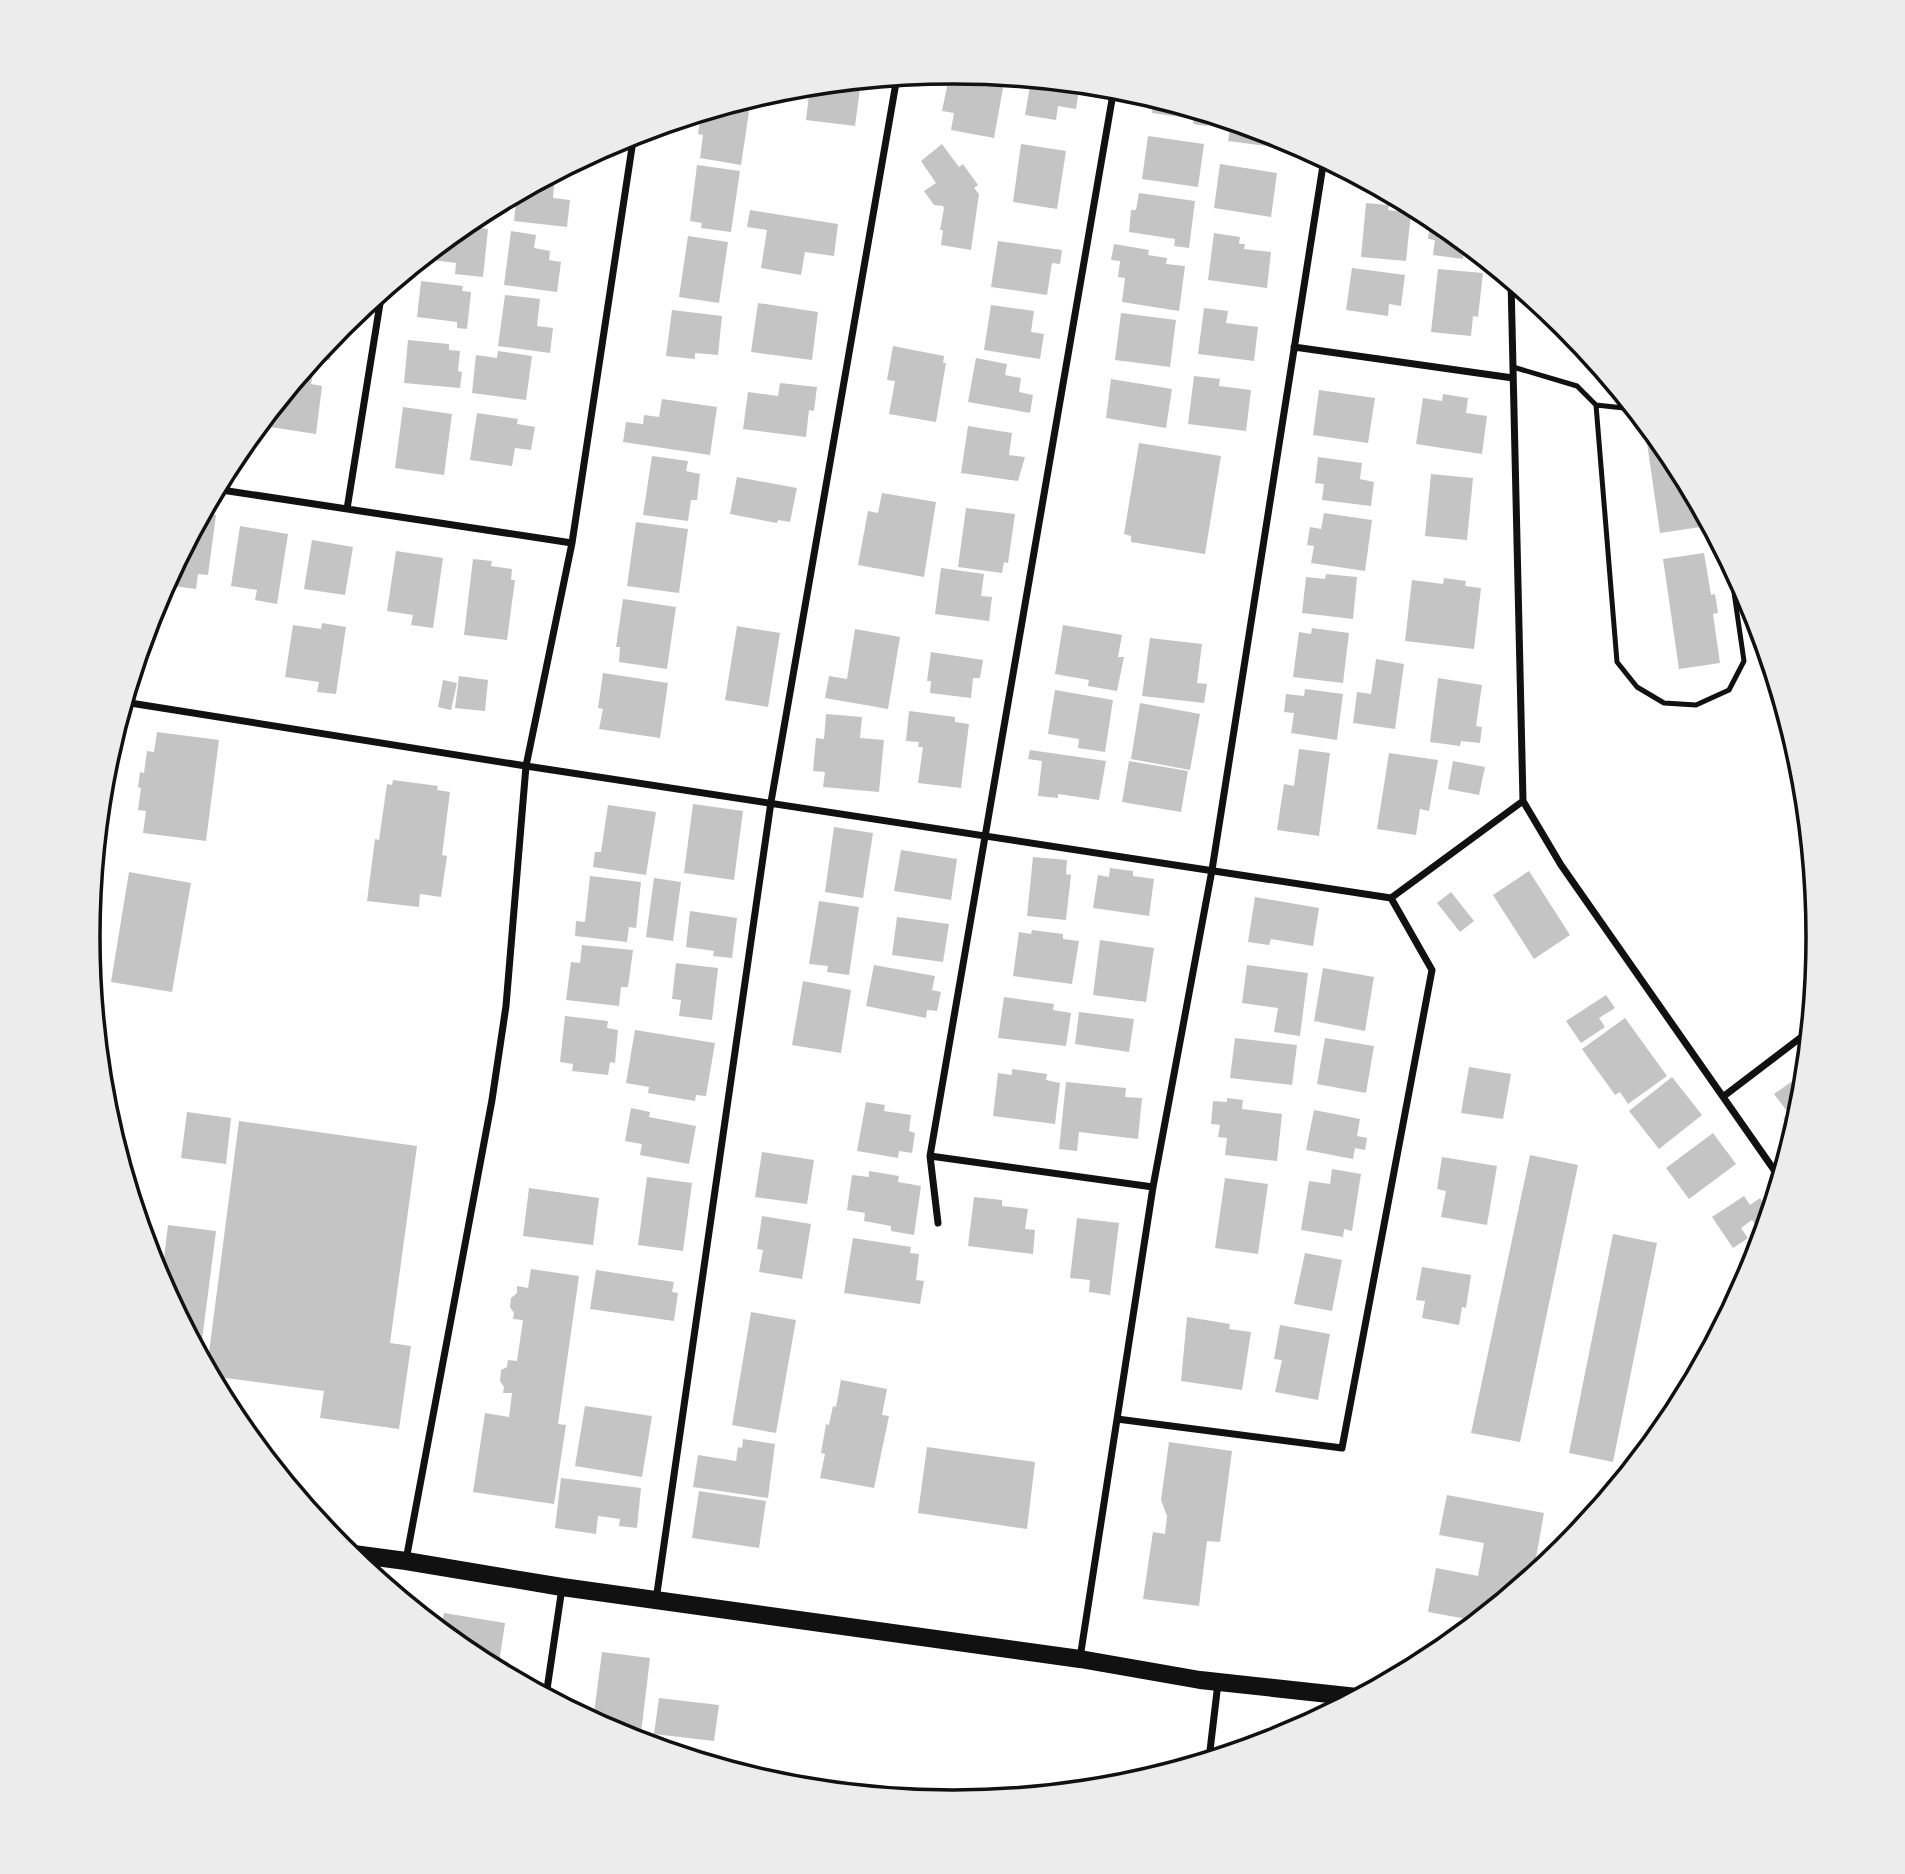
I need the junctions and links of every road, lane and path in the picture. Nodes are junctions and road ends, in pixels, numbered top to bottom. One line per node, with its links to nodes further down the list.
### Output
1 (895, 86): 19 (street)
2 (1112, 99): 20 (street)
3 (632, 147): 14 (street)
4 (1322, 169): 7 (street)
5 (1511, 293): 8 (street)
6 (380, 306): 13 (street)
7 (1294, 347): 9 (street); 21 (street)
8 (1513, 367): 9 (street); 10 (lane)
9 (1513, 378): 18 (street)
10 (1596, 405): 11 (lane); 15 (lane)
11 (1621, 408)
12 (226, 491): 13 (street)
13 (347, 509): 14 (street)
14 (572, 543): 17 (street)
15 (1735, 597)
16 (133, 703): 17 (street)
17 (526, 766): 19 (street); 31 (street)
18 (1523, 801): 22 (street); 24 (street)
19 (771, 802): 20 (street); 33 (street)
20 (987, 836): 21 (street); 25 (street)
21 (1212, 870): 22 (street); 27 (street)
22 (1391, 898): 29 (street)
23 (1799, 1039): 24 (street)
24 (1724, 1096): 26 (street)
25 (930, 1156): 27 (street); 28 (street)
26 (1773, 1168)
27 (1153, 1187): 29 (street)
28 (938, 1223)
29 (1117, 1419): 34 (street)
30 (366, 1556): 31 (main road)
31 (406, 1561): 32 (main road)
32 (562, 1587): 33 (main road); 36 (street)
33 (656, 1601): 34 (main road)
34 (1080, 1659): 35 (main road)
35 (1219, 1682): 37 (main road); 38 (street)
36 (547, 1687)
37 (1342, 1695)
38 (1210, 1750)

